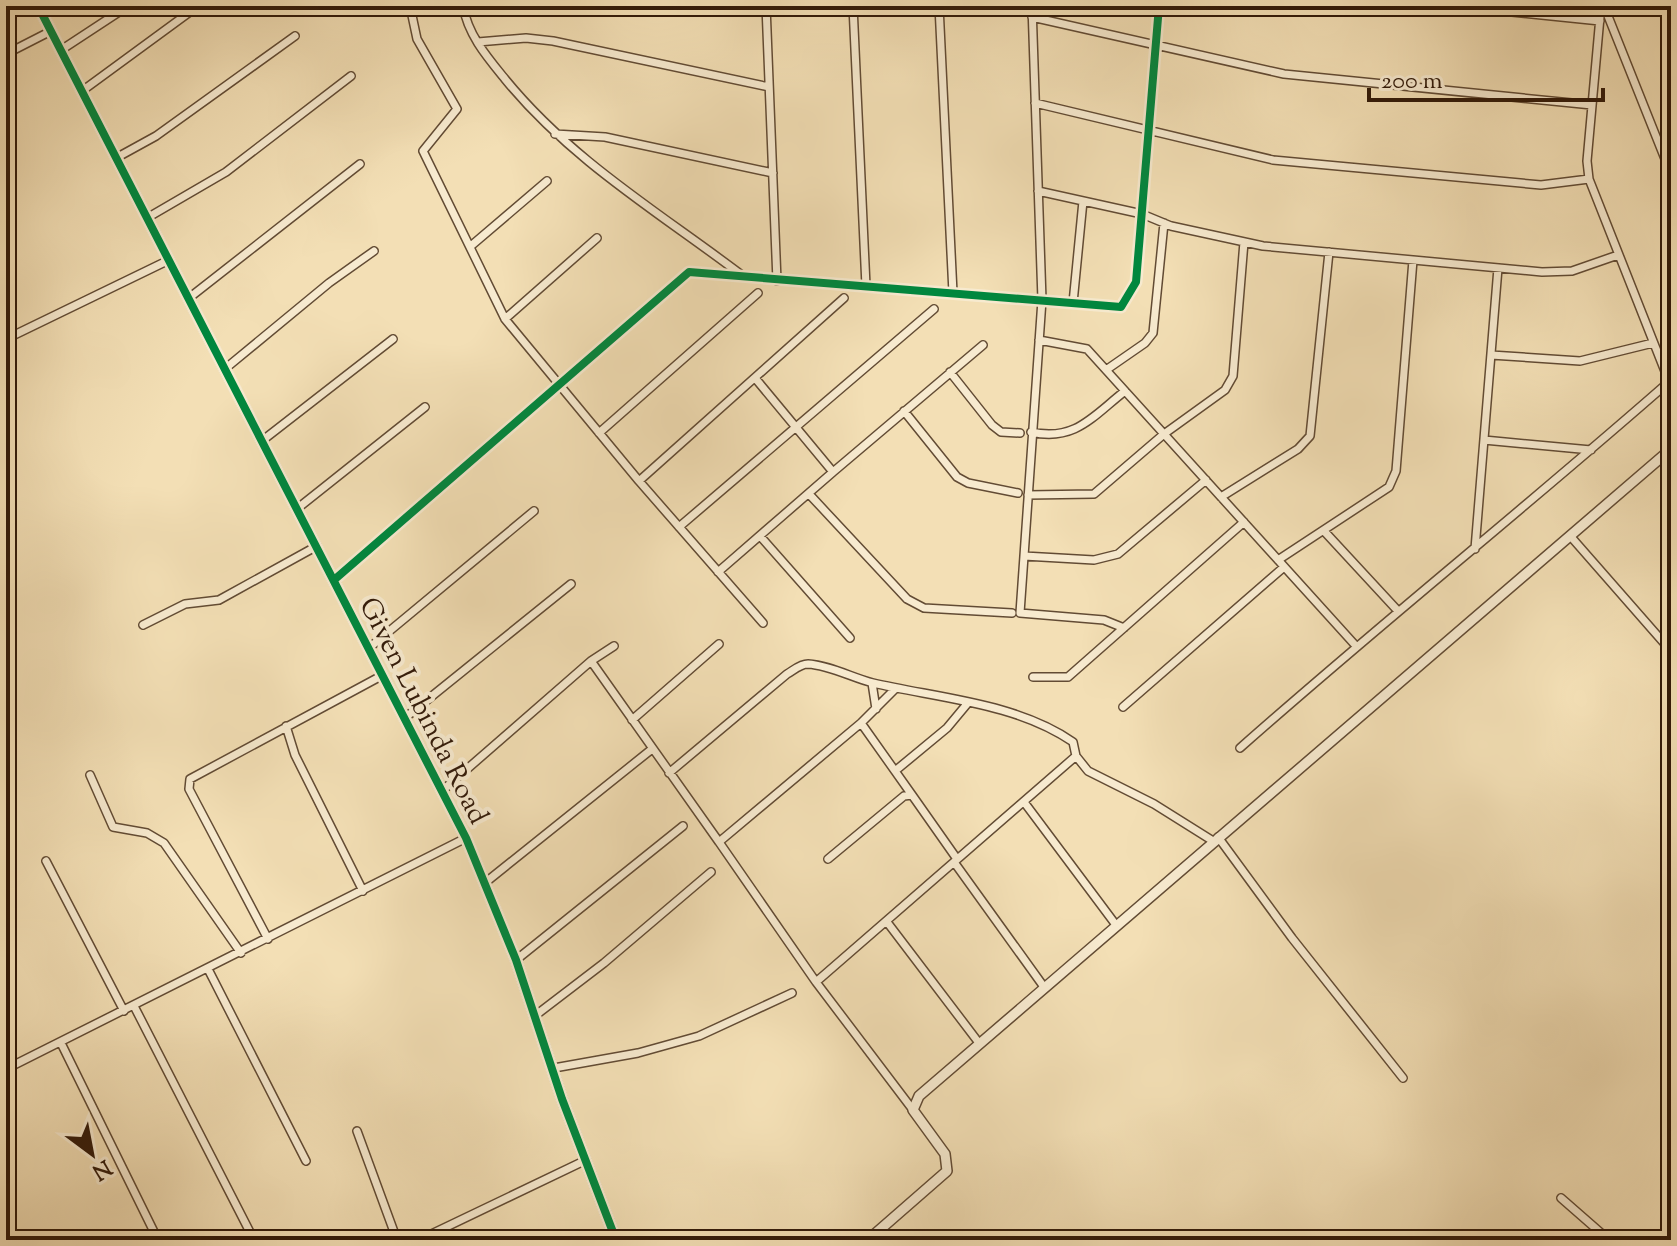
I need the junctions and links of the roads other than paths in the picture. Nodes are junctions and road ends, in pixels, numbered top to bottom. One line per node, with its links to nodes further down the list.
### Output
1 (38, 6): 15 (street, Given Lubinda Road)
2 (128, 6): 19 (street)
3 (198, 6): 23 (street)
4 (410, 6): 41 (street)
5 (463, 6): 17 (street)
6 (766, 6): 22 (street)
7 (853, 6): 50 (street)
8 (939, 6): 52 (street)
9 (1032, 6): 13 (street)
10 (1159, 6): 18 (street)
11 (1453, 6): 14 (street)
12 (1602, 6): 14 (street); 31 (street)
13 (1032, 17): 18 (street); 24 (street)
14 (1600, 21): 25 (street)
15 (51, 31): 19 (street, Given Lubinda Road); 20 (street)
16 (295, 36): 28 (street)
17 (478, 42): 22 (street); 27 (street)
18 (1156, 44): 25 (street); 26 (street)
19 (61, 50): 23 (street, Given Lubinda Road)
20 (6, 54)
21 (351, 76): 37 (street)
22 (769, 87): 30 (street)
23 (82, 91): 28 (street, Given Lubinda Road)
24 (1035, 103): 26 (street); 34 (street)
25 (1592, 105): 32 (street)
26 (1149, 132): 32 (street); 36 (street)
27 (555, 134): 30 (street); 48 (street)
28 (116, 158): 37 (street, Given Lubinda Road)
29 (360, 164): 53 (street)
30 (773, 173): 49 (street)
31 (1671, 174)
32 (1589, 179): 44 (street)
33 (547, 181): 41 (street)
34 (1038, 191): 35 (street); 55 (street)
35 (1083, 201): 36 (street); 56 (street)
36 (1142, 214): 38 (street); 56 (street)
37 (147, 218): 45 (street, Given Lubinda Road)
38 (1164, 223): 40 (street); 66 (street)
39 (597, 238): 58 (street)
40 (1244, 242): 43 (street); 78 (street)
41 (472, 245): 58 (street)
42 (374, 251): 65 (street)
43 (1329, 252): 46 (street); 89 (street)
44 (1618, 255): 47 (street); 62 (street)
45 (169, 260): 53 (street, Given Lubinda Road); 59 (street)
46 (1413, 260): 47 (street); 94 (street)
47 (1498, 268): 64 (street)
48 (745, 277): 49 (street); 70 (street)
49 (777, 281): 50 (street)
50 (866, 286): 52 (street)
51 (758, 293): 76 (street)
52 (953, 293): 55 (street)
53 (189, 298): 65 (street, Given Lubinda Road)
54 (844, 298): 68 (street)
55 (1042, 300): 56 (street); 61 (street)
56 (1073, 303)
57 (934, 309): 74 (street)
58 (505, 319): 70 (street)
59 (6, 339)
60 (393, 339): 79 (street)
61 (1039, 340): 66 (street); 75 (street)
62 (1653, 343): 64 (street); 69 (street)
63 (983, 345): 67 (street)
64 (1491, 355): 80 (street)
65 (226, 368): 79 (street, Given Lubinda Road)
66 (1106, 370): 71 (street)
67 (950, 372): 73 (street); 77 (street)
68 (755, 378): 74 (street); 85 (street)
69 (1670, 382): 82 (street)
70 (558, 385): 76 (street); 102 (street)
71 (1125, 391): 75 (street); 78 (street)
72 (425, 407): 90 (street)
73 (904, 411): 83 (street); 86 (street)
74 (795, 425): 83 (street); 93 (street)
75 (1031, 432): 88 (street)
76 (599, 433): 85 (street)
77 (1020, 433)
78 (1164, 434): 84 (street); 88 (street)
79 (263, 440): 90 (street, Given Lubinda Road)
80 (1484, 440): 82 (street); 98 (street)
81 (1671, 449): 96 (street)
82 (1591, 450): 98 (street)
83 (833, 472): 87 (street)
84 (1206, 480): 89 (street); 99 (street)
85 (639, 481): 93 (street)
86 (1018, 493)
87 (809, 494): 95 (street); 105 (street)
88 (1028, 495): 99 (street)
89 (1221, 497): 92 (street)
90 (298, 508): 97 (street, Given Lubinda Road)
91 (534, 511): 113 (street)
92 (1244, 522): 100 (street); 108 (street)
93 (679, 527): 101 (street)
94 (1324, 531): 100 (street); 104 (street)
95 (760, 536): 101 (street); 109 (street)
96 (1572, 538): 114 (street); 138 (street)
97 (317, 546): 102 (street, Given Lubinda Road); 107 (street)
98 (1475, 549): 104 (street)
99 (1024, 556): 108 (street)
100 (1281, 564): 112 (street); 121 (street)
101 (718, 572): 106 (street)
102 (334, 580): 113 (street, Given Lubinda Road)
103 (571, 584): 123 (street)
104 (1398, 611): 112 (street)
105 (1012, 613)
106 (763, 623)
107 (143, 625)
108 (1124, 628): 117 (street)
109 (850, 638)
110 (719, 644): 124 (street)
111 (614, 646): 115 (street)
112 (1356, 646): 127 (street)
113 (369, 648): 116 (street, Given Lubinda Road)
114 (1671, 651)
115 (591, 661): 124 (street); 133 (street)
116 (383, 675): 123 (street, Given Lubinda Road); 126 (street)
117 (1033, 677)
118 (872, 683): 119 (street); 122 (street); 131 (street)
119 (896, 688): 120 (street); 122 (street)
120 (967, 704): 129 (street); 130 (street)
121 (1123, 707)
122 (876, 709): 125 (street)
123 (406, 717): 133 (street, Given Lubinda Road)
124 (632, 720): 128 (street)
125 (861, 723): 130 (street); 139 (street)
126 (286, 726): 145 (street); 148 (street)
127 (1240, 748)
128 (652, 749): 131 (street); 144 (street)
129 (1078, 760): 135 (street); 138 (street)
130 (895, 771): 134 (street)
131 (669, 773): 139 (street)
132 (90, 775): 149 (street)
133 (443, 790): 137 (street, Given Lubinda Road)
134 (912, 795): 140 (street); 141 (street)
135 (1024, 802): 141 (street); 147 (street)
136 (683, 826): 150 (street)
137 (466, 838): 144 (street, Given Lubinda Road); 145 (street)
138 (1215, 839): 147 (street); 162 (street)
139 (719, 842): 152 (street)
140 (828, 859)
141 (956, 860): 146 (street); 153 (street)
142 (46, 861): 156 (street)
143 (711, 872): 157 (street)
144 (486, 882): 150 (street, Given Lubinda Road)
145 (363, 891): 148 (street)
146 (887, 922): 152 (street); 159 (street)
147 (1116, 925): 153 (street)
148 (268, 939): 149 (street)
149 (241, 953): 151 (street)
150 (516, 960): 157 (street, Given Lubinda Road)
151 (208, 969): 155 (street); 165 (street)
152 (816, 982): 163 (street)
153 (1044, 987): 159 (street)
154 (792, 993): 160 (street)
155 (134, 1006): 156 (street); 169 (street)
156 (124, 1011): 158 (street)
157 (536, 1015): 160 (street, Given Lubinda Road)
158 (61, 1043): 161 (street); 168 (street)
159 (979, 1043): 163 (street)
160 (554, 1068): 166 (street, Given Lubinda Road)
161 (6, 1069)
162 (1403, 1078)
163 (911, 1104): 173 (street)
164 (357, 1131): 170 (street)
165 (306, 1161)
166 (584, 1161): 171 (street); 172 (street, Given Lubinda Road)
167 (1561, 1198): 174 (street)
168 (158, 1240)
169 (254, 1240)
170 (397, 1240)
171 (419, 1240)
172 (616, 1240)
173 (868, 1240)
174 (1609, 1240)

